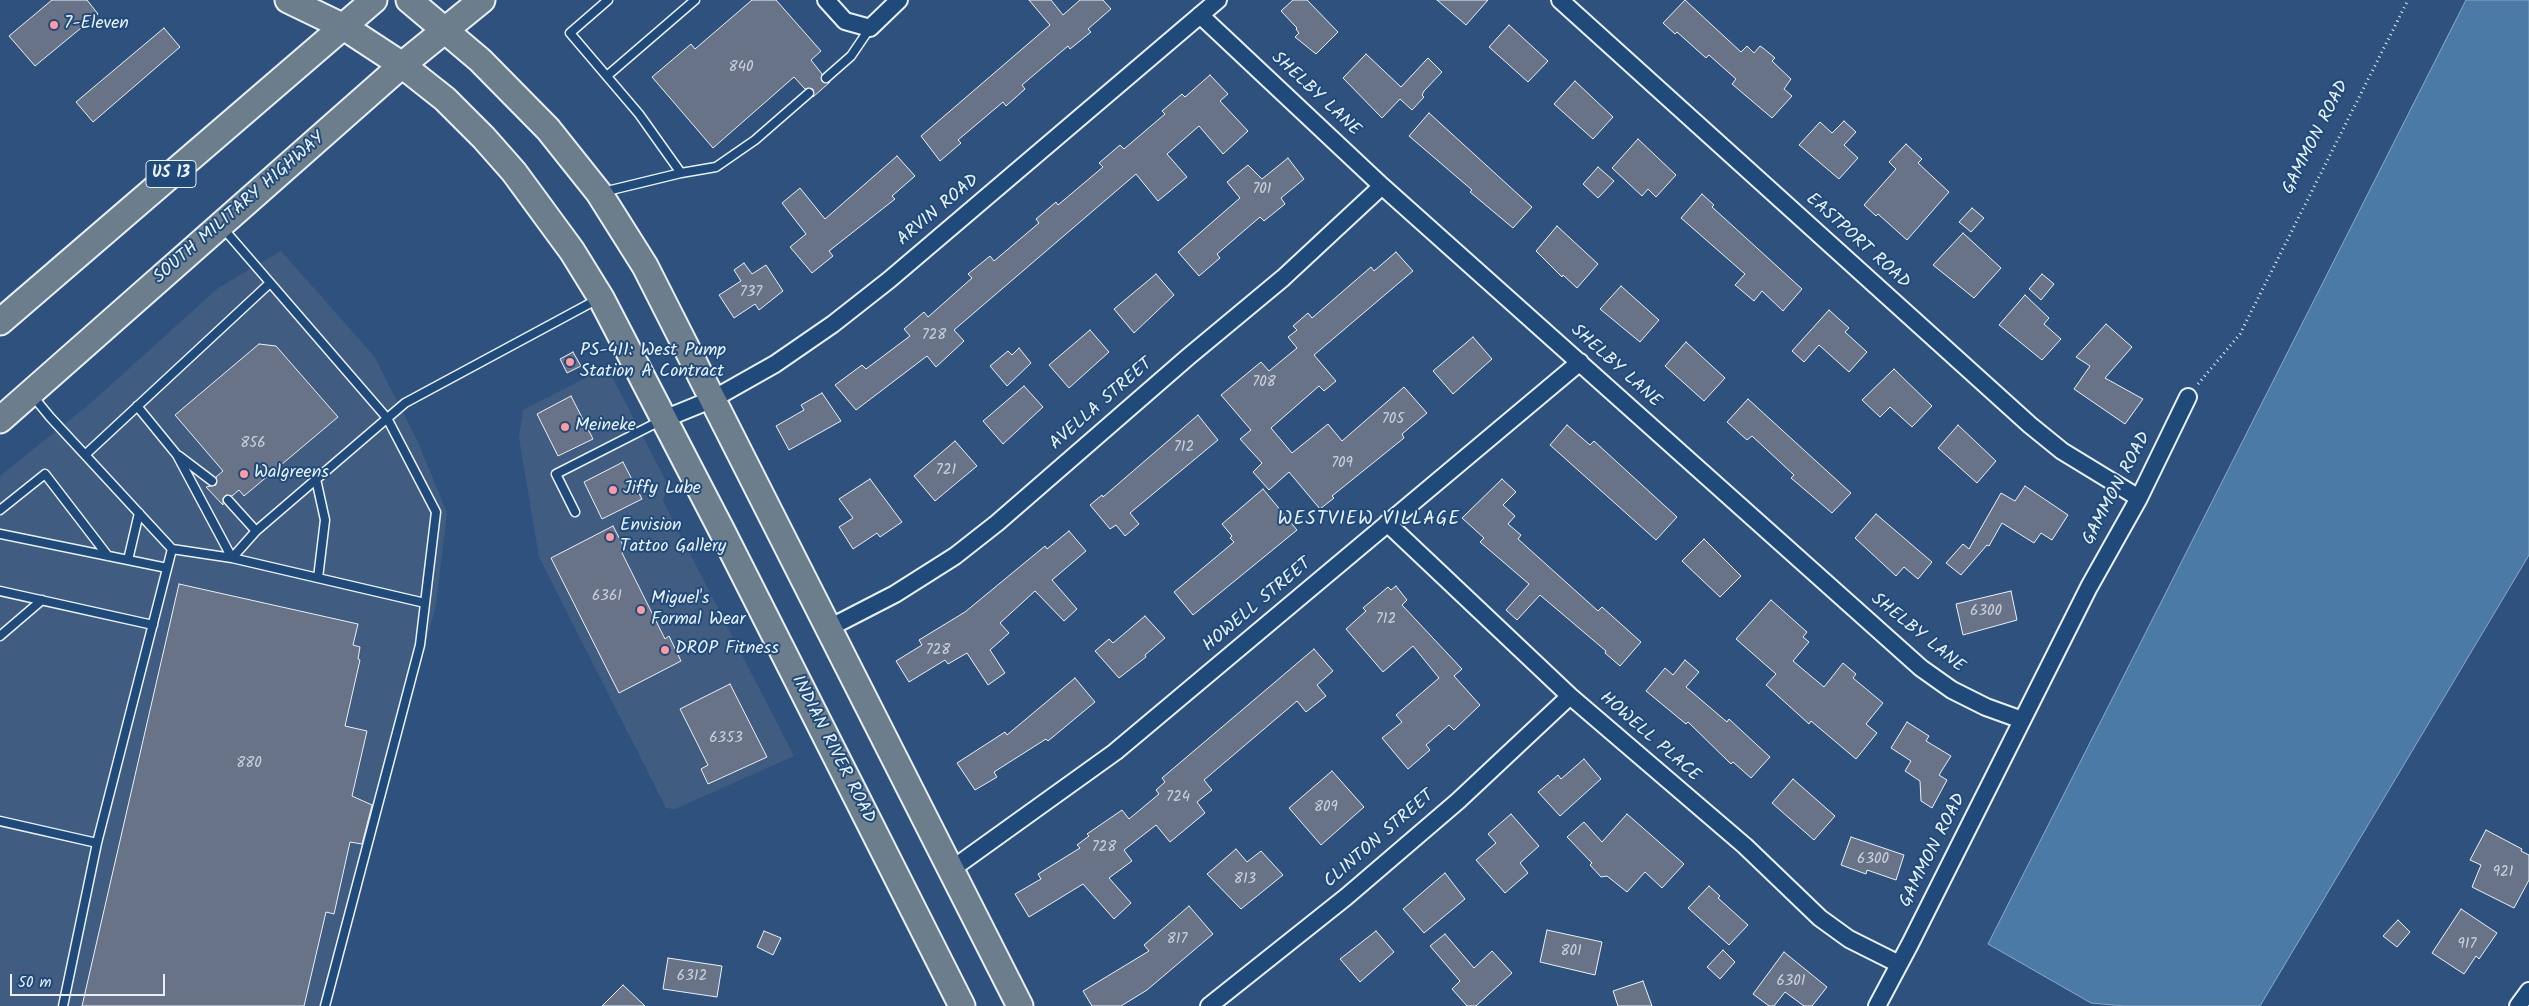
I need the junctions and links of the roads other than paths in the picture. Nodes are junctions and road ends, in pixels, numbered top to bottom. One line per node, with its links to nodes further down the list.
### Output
1 (288, 0): 12 (main road, INDIAN RIVER ROAD)
2 (374, 0): 12 (main road, US 13)
3 (408, 0): 14 (main road)
4 (482, 0): 14 (main road, SOUTH MILITARY HIGHWAY)
5 (608, 0): 16 (lane)
6 (695, 0): 16 (lane)
7 (826, 0): 13 (street)
8 (899, 0): 13 (street)
9 (1218, 0): 11 (street, ARVIN ROAD)
10 (1560, 0): 38 (street, EASTPORT ROAD)
11 (1200, 15): 20 (street, SHELBY LANE); 29 (street, ARVIN ROAD)
12 (344, 27): 15 (main road, INDIAN RIVER ROAD); 25 (main road, US 13)
13 (870, 28): 17 (lane)
14 (445, 29): 15 (main road, SOUTH MILITARY HIGHWAY); 21 (main road)
15 (402, 65): 22 (main road, SOUTH MILITARY HIGHWAY); 24 (main road, INDIAN RIVER ROAD)
16 (608, 75): 19 (lane)
17 (826, 78)
18 (809, 93): 19 (lane)
19 (681, 172): 21 (lane)
20 (1382, 186): 26 (street, SHELBY LANE); 56 (street, AVELLA STREET)
21 (599, 193): 29 (main road)
22 (221, 226): 23 (lane); 27 (main road, SOUTH MILITARY HIGHWAY)
23 (270, 283): 30 (lane); 31 (lane)
24 (601, 298): 31 (lane); 33 (main road, INDIAN RIVER ROAD)
25 (0, 322)
26 (1580, 362): 43 (street, HOWELL STREET); 59 (street, SHELBY LANE)
27 (31, 393): 32 (main road, SOUTH MILITARY HIGHWAY); 34 (lane)
28 (2188, 397): 38 (street, GAMMON ROAD)
29 (713, 399): 33 (street, ARVIN ROAD); 56 (main road)
30 (137, 406): 34 (lane); 35 (lane)
31 (387, 418): 36 (lane); 54 (lane)
32 (0, 420)
33 (664, 420): 41 (lane); 67 (main road, INDIAN RIVER ROAD)
34 (86, 454): 42 (lane)
35 (177, 455): 37 (lane); 48 (lane)
36 (316, 479): 44 (lane); 51 (lane)
37 (212, 481)
38 (2139, 498): 59 (street, GAMMON ROAD)
39 (228, 500): 44 (lane)
40 (0, 510): 47 (lane)
41 (575, 512)
42 (139, 513): 46 (lane); 49 (lane)
43 (1387, 523): 58 (street, HOWELL PLACE); 62 (street, HOWELL STREET)
44 (256, 531): 48 (lane)
45 (0, 534): 47 (lane)
46 (172, 549): 48 (lane); 50 (lane)
47 (108, 556): 49 (lane)
48 (232, 558): 51 (lane)
49 (128, 560): 50 (lane)
50 (167, 568): 55 (lane)
51 (318, 578): 54 (lane)
52 (0, 591): 53 (lane)
53 (42, 600): 55 (lane); 57 (lane)
54 (426, 603): 66 (lane)
55 (153, 625): 61 (lane)
56 (829, 628): 62 (main road)
57 (0, 636)
58 (1570, 696): 63 (street, HOWELL PLACE); 69 (street, CLINTON STREET)
59 (2022, 720): 63 (street, GAMMON ROAD)
60 (0, 822): 61 (lane)
61 (97, 843): 65 (lane)
62 (952, 869): 68 (main road)
63 (1899, 964): 70 (street, GAMMON ROAD)
64 (2529, 990): 71 (street)
65 (62, 1006)
66 (326, 1006)
67 (962, 1006)
68 (1020, 1006)
69 (1209, 1006)
70 (1877, 1006)
71 (2518, 1006)

